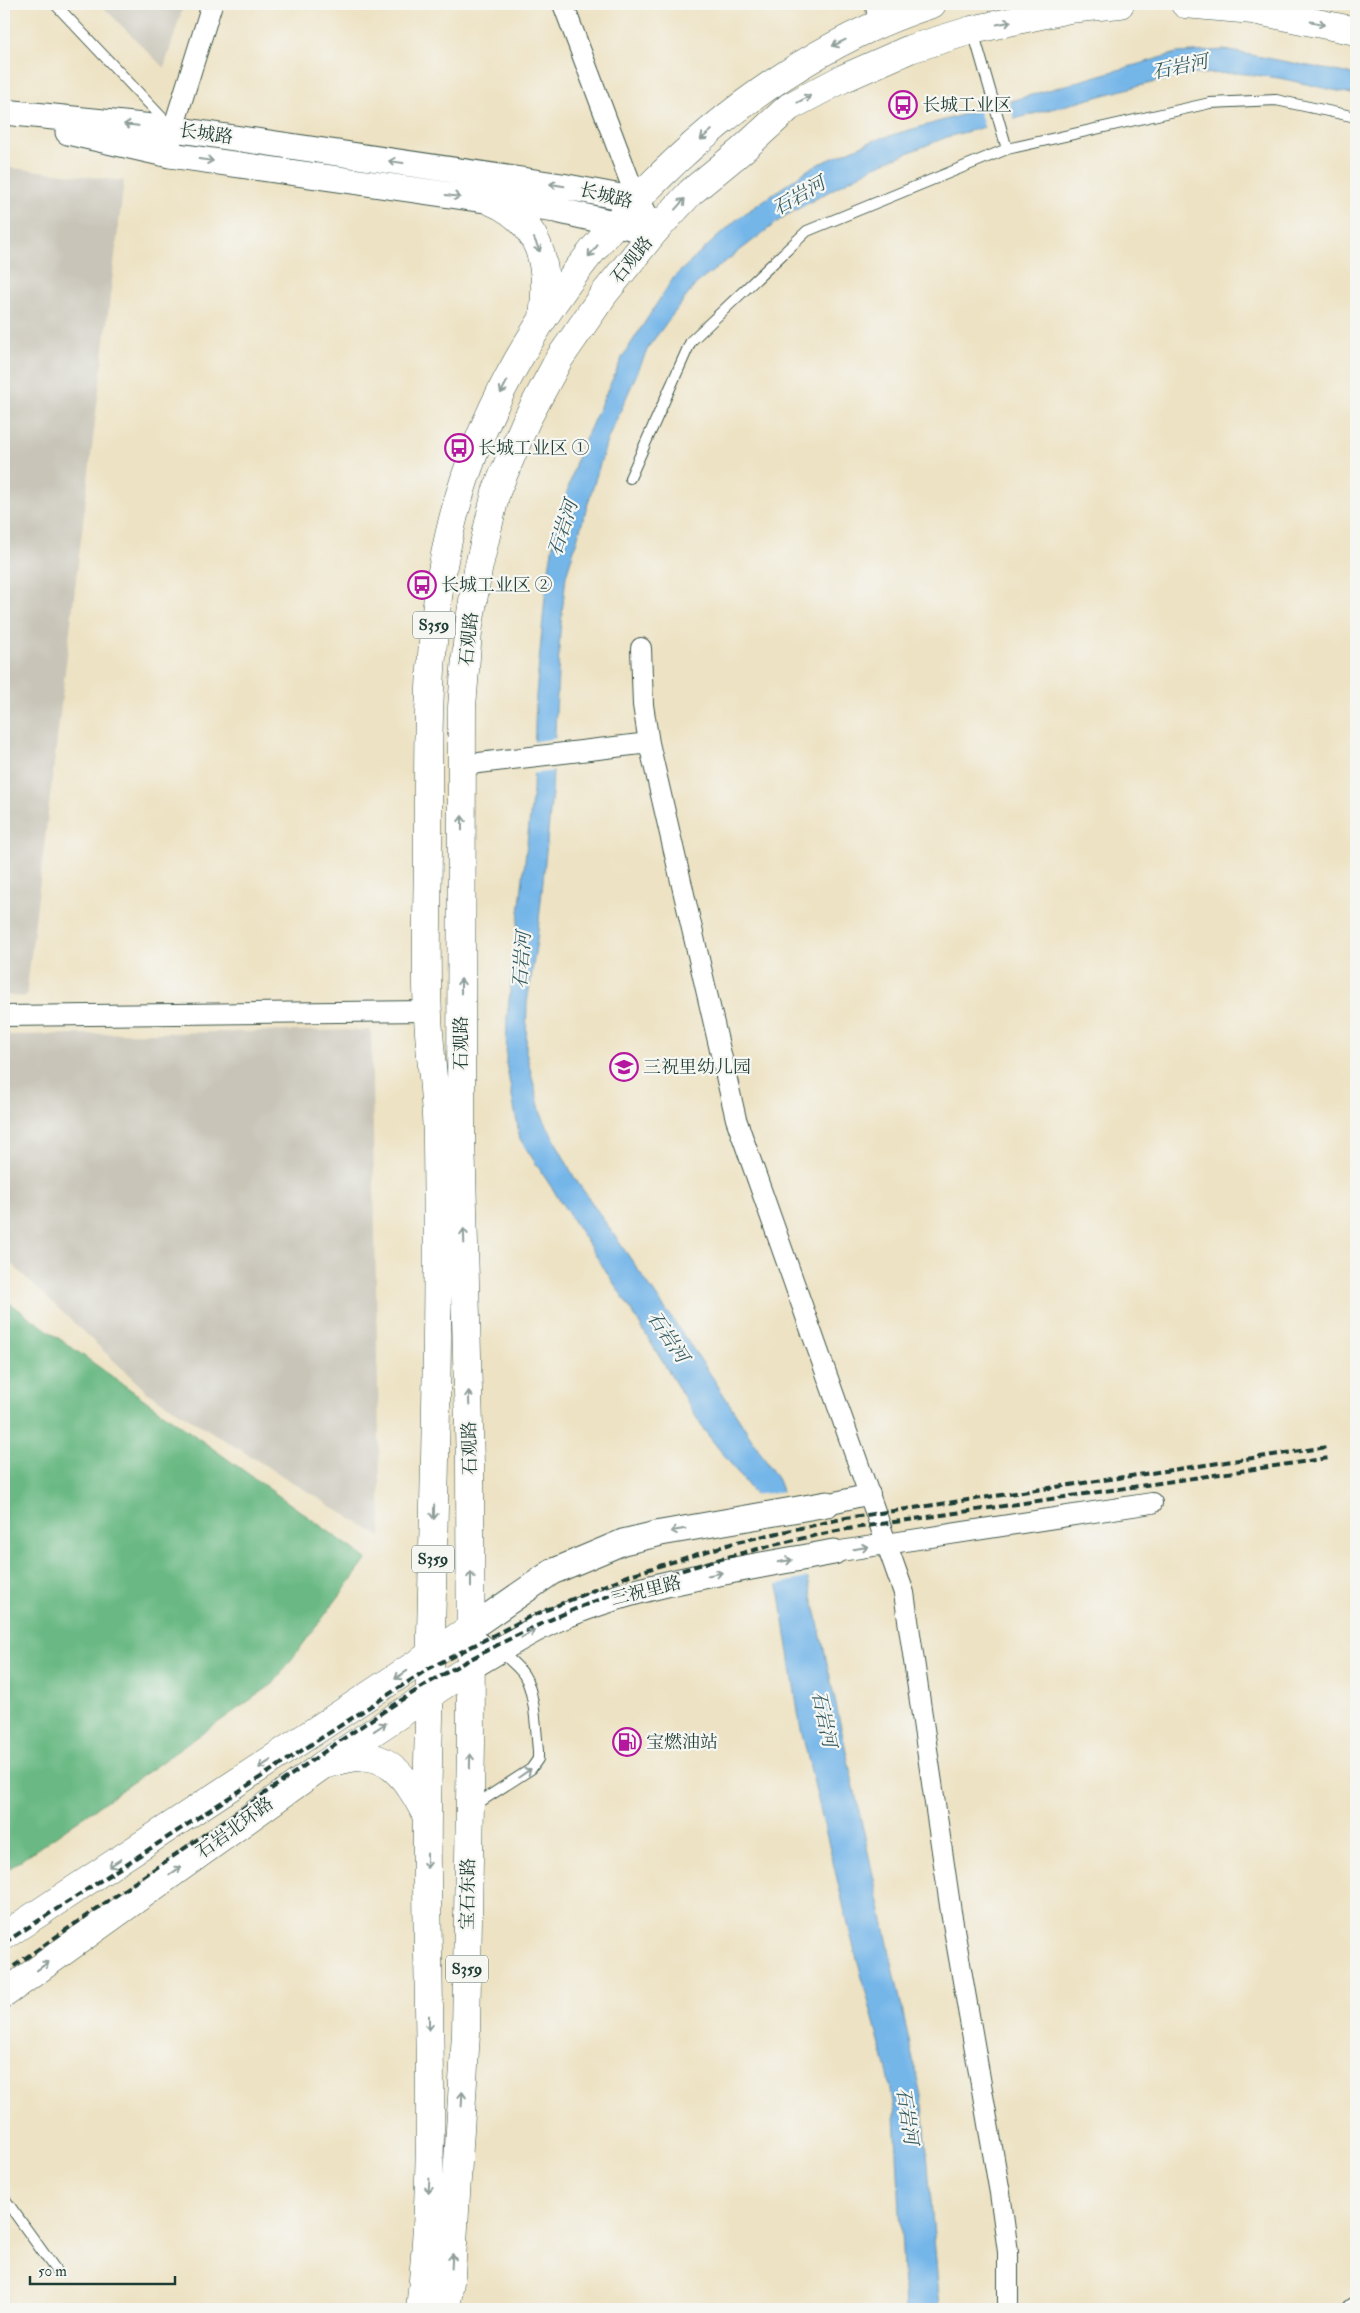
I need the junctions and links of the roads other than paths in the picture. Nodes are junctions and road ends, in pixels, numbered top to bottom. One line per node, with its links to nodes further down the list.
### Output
1 (55, 4): 13 (lane)
2 (212, 4): 13 (street)
3 (563, 4): 16 (street)
4 (932, 4): 7 (main road, 石观路 / S359)
5 (1120, 4): 8 (main road, 石观路, one-way to 5)
6 (1185, 4): 9 (main road, one-way to 9)
7 (877, 14): 16 (main road, 石观路 / S359, one-way to 16)
8 (972, 30): 14 (lane); 19 (main road, 石观路, one-way to 8)
9 (1356, 31)
10 (4, 112): 13 (street, 长城路, one-way to 10)
11 (1356, 117): 14 (lane)
12 (4, 118): 15 (street, 长城路)
13 (173, 129): 15 (street); 16 (street, 长城路, one-way to 13)
14 (1007, 149): 21 (lane)
15 (170, 155): 17 (street, 长城路, one-way to 17)
16 (638, 200): 18 (main road, 石观路 / S359); 19 (street, 长城路)
17 (491, 201): 18 (street, 长城路); 20 (main road, one-way to 20)
18 (616, 223): 19 (street, 长城路); 20 (main road, 石观路 / S359, one-way to 20)
19 (654, 232): 24 (main road, 石观路)
20 (543, 317): 25 (main road, 石观路 / S359, one-way to 25)
21 (630, 478)
22 (642, 648): 23 (street)
23 (649, 743): 24 (street); 27 (street)
24 (462, 765): 32 (main road, 石观路 / S359, one-way to 24)
25 (427, 1011): 26 (street); 34 (main road, 石观路 / S359, one-way to 34)
26 (4, 1016)
27 (870, 1494): 29 (street); 30 (street)
28 (1152, 1504): 30 (street)
29 (817, 1505): 32 (street, one-way to 32)
30 (888, 1544): 31 (street, one-way to 30); 46 (street)
31 (827, 1553): 33 (street, 三祝里路, one-way to 31)
32 (470, 1628): 33 (lane); 34 (main road, 石岩北环路); 35 (main road, 宝石东路 / S359)
33 (498, 1652): 35 (street, 三祝里路); 38 (lane, one-way to 33)
34 (432, 1655): 36 (main road, S359); 40 (main road, 石岩北环路, one-way to 40)
35 (471, 1667): 36 (main road, 石岩北环路); 38 (main road, 宝石东路 / S359, one-way to 35)
36 (431, 1692): 37 (main road, 石岩北环路, one-way to 36); 39 (main road, S359)
37 (323, 1765): 39 (main road); 41 (main road, 石岩北环路, one-way to 37)
38 (470, 1808): 45 (main road, 宝石东路 / S359, one-way to 38)
39 (427, 1818): 44 (main road, S359, one-way to 44)
40 (4, 1936)
41 (4, 1994)
42 (4, 2198): 43 (lane)
43 (54, 2269)
44 (420, 2309)
45 (446, 2309)
46 (1008, 2309)

